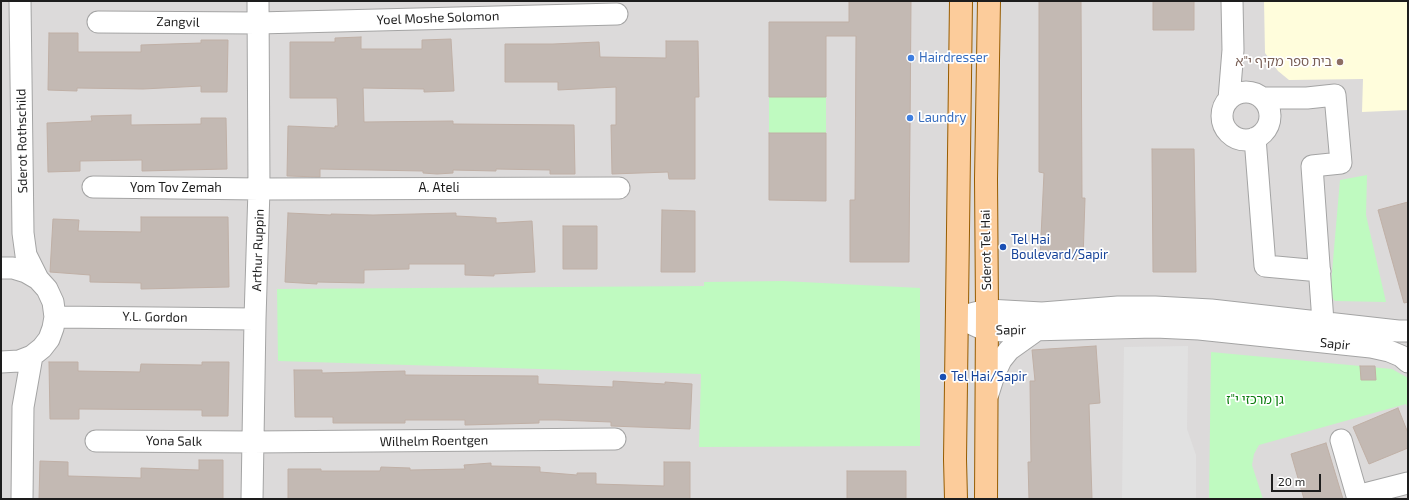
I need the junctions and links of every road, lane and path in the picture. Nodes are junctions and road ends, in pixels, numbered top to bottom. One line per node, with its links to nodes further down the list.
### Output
1 (20, 1): 19 (street, Sderot Rothschild)
2 (258, 1): 9 (street, Arthur Ruppin)
3 (961, 1): 21 (main road, Sderot Tel Hai)
4 (989, 1): 16 (main road, Sderot Tel Hai)
5 (1232, 1): 11 (street)
6 (1239, 1): 10 (street)
7 (617, 14): 9 (street, Yoel Moshe Solomon)
8 (98, 22): 9 (street, Zangvil)
9 (258, 23): 15 (street, Arthur Ruppin)
10 (1255, 95): 11 (street); 12 (street); 18 (street, Sapir)
11 (1229, 99): 12 (street)
12 (1255, 138): 18 (street)
13 (93, 188): 15 (street, Yom Tov Zemah)
14 (619, 188): 15 (street, A. Ateli)
15 (259, 189): 22 (street, Arthur Ruppin)
16 (986, 265): 23 (main road, Sderot Tel Hai); 24 (street)
17 (1, 268): 19 (street)
18 (1320, 271): 25 (street, Sapir)
19 (38, 279): 20 (street, Sderot Rothschild)
20 (55, 317): 22 (street, Y.L. Gordon); 27 (street)
21 (957, 318): 23 (street, Sapir); 39 (main road, Sderot Tel Hai)
22 (255, 319): 34 (street, Arthur Ruppin)
23 (987, 321): 24 (street, Sapir); 30 (main road, Sderot Tel Hai)
24 (1039, 321): 25 (street, Sapir); 29 (street, Sapir); 30 (street)
25 (1323, 322): 26 (street, Sapir)
26 (1408, 331)
27 (32, 356): 28 (street); 37 (street)
28 (1, 362)
29 (1408, 362)
30 (986, 401): 40 (main road, Sderot Tel Hai)
31 (615, 438): 34 (street, Wilhelm Roentgen)
32 (1342, 440): 36 (street)
33 (96, 441): 34 (street, Yona Salk)
34 (253, 442): 38 (street, Arthur Ruppin)
35 (1408, 483): 36 (street)
36 (1357, 497)
37 (22, 499)
38 (252, 499)
39 (956, 499)
40 (986, 499)

